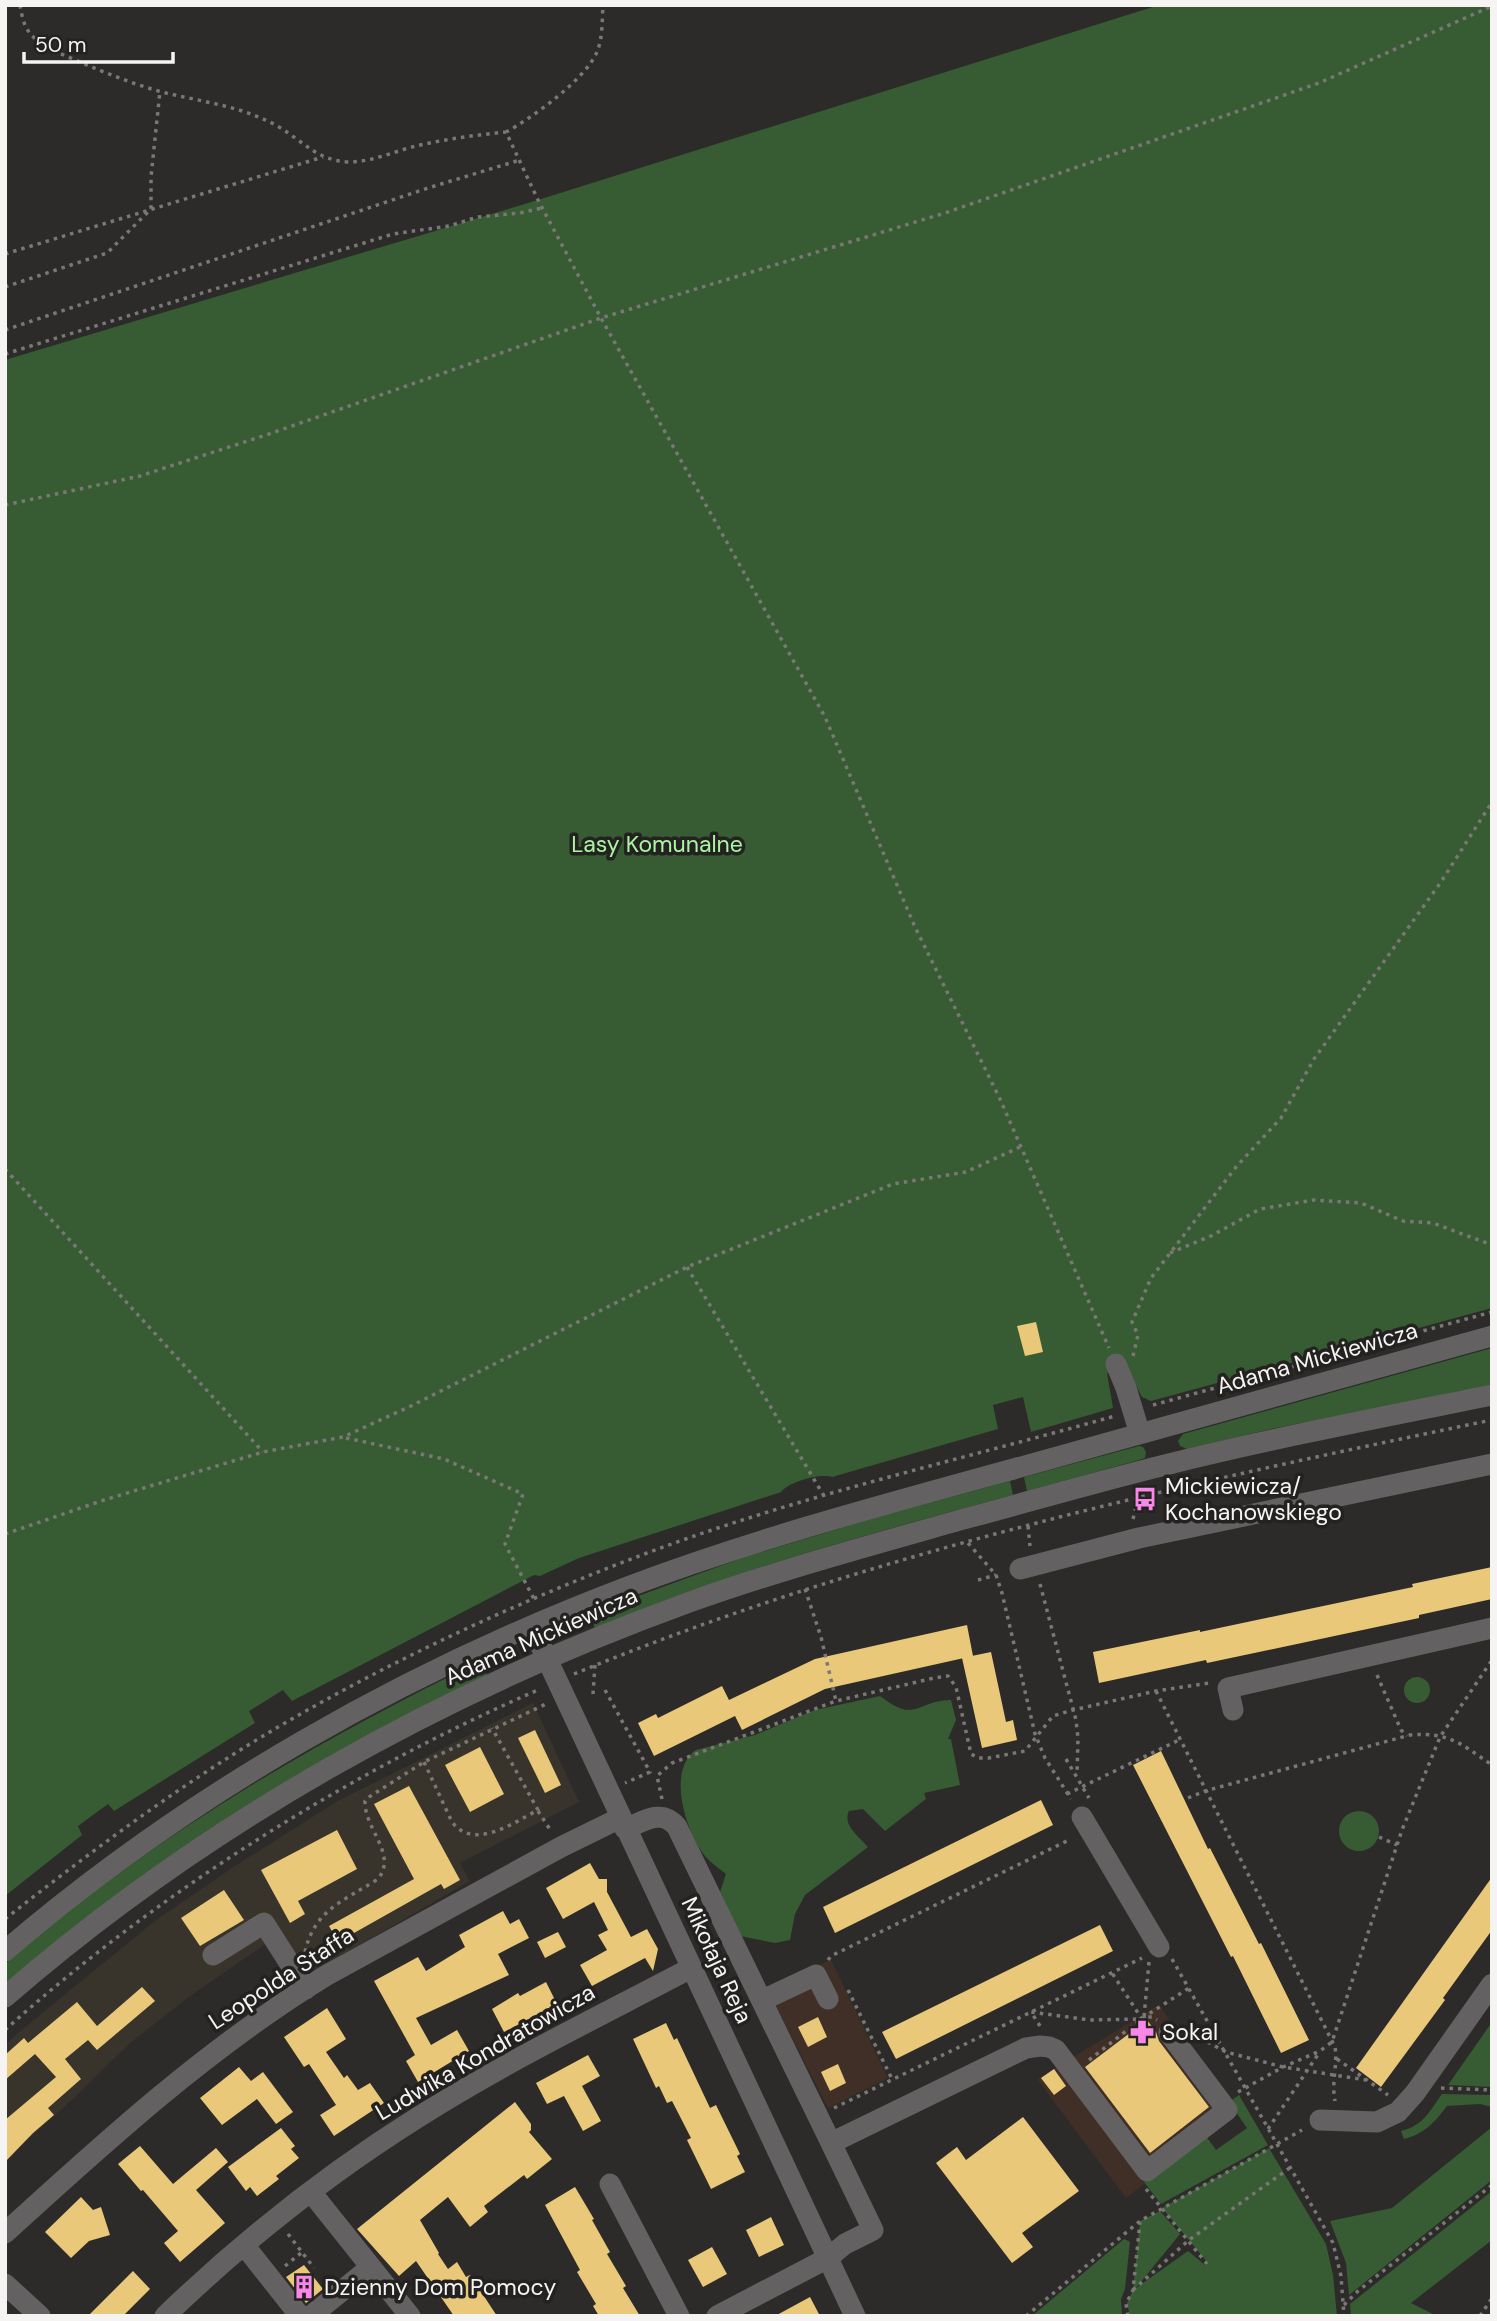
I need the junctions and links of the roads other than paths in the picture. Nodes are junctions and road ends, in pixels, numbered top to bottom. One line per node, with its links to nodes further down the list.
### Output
1 (1492, 1336): 4 (street, Adama Mickiewicza)
2 (1116, 1364): 4 (street)
3 (1492, 1395): 6 (street, Adama Mickiewicza)
4 (1148, 1432): 6 (street); 8 (street, Adama Mickiewicza)
5 (1492, 1464): 7 (street)
6 (1165, 1465): 10 (street, Adama Mickiewicza)
7 (1028, 1567)
8 (531, 1627): 10 (street, Mikołaja Reja); 15 (street, Adama Mickiewicza)
9 (1492, 1629): 11 (street)
10 (546, 1660): 13 (street, Mikołaja Reja); 20 (street, Adama Mickiewicza)
11 (1233, 1710)
12 (1086, 1823): 14 (street)
13 (623, 1824): 17 (street, Mikołaja Reja); 19 (street, Leopolda Staffa); 22 (street, Leopolda Staffa)
14 (1159, 1947)
15 (5, 1951)
16 (212, 1955): 19 (street)
17 (691, 1968): 27 (street, Ludwika Kondratowicza); 30 (street, Mikołaja Reja)
18 (1492, 1984): 24 (street)
19 (309, 1986): 28 (street, Leopolda Staffa)
20 (5, 1997)
21 (828, 1999): 22 (street)
22 (763, 2000): 25 (street)
23 (1169, 2033): 25 (street)
24 (1329, 2121)
25 (831, 2143): 30 (street)
26 (610, 2184): 38 (street)
27 (311, 2192): 29 (street, Ludwika Kondratowicza); 31 (street)
28 (5, 2233)
29 (244, 2245): 34 (street, Ludwika Kondratowicza); 35 (street)
30 (828, 2258): 39 (street); 40 (street, Mikołaja Reja)
31 (371, 2267): 36 (street); 37 (street)
32 (5, 2284): 33 (street)
33 (40, 2316)
34 (165, 2316)
35 (300, 2316)
36 (311, 2316)
37 (410, 2316)
38 (678, 2316)
39 (717, 2316)
40 (855, 2316)

